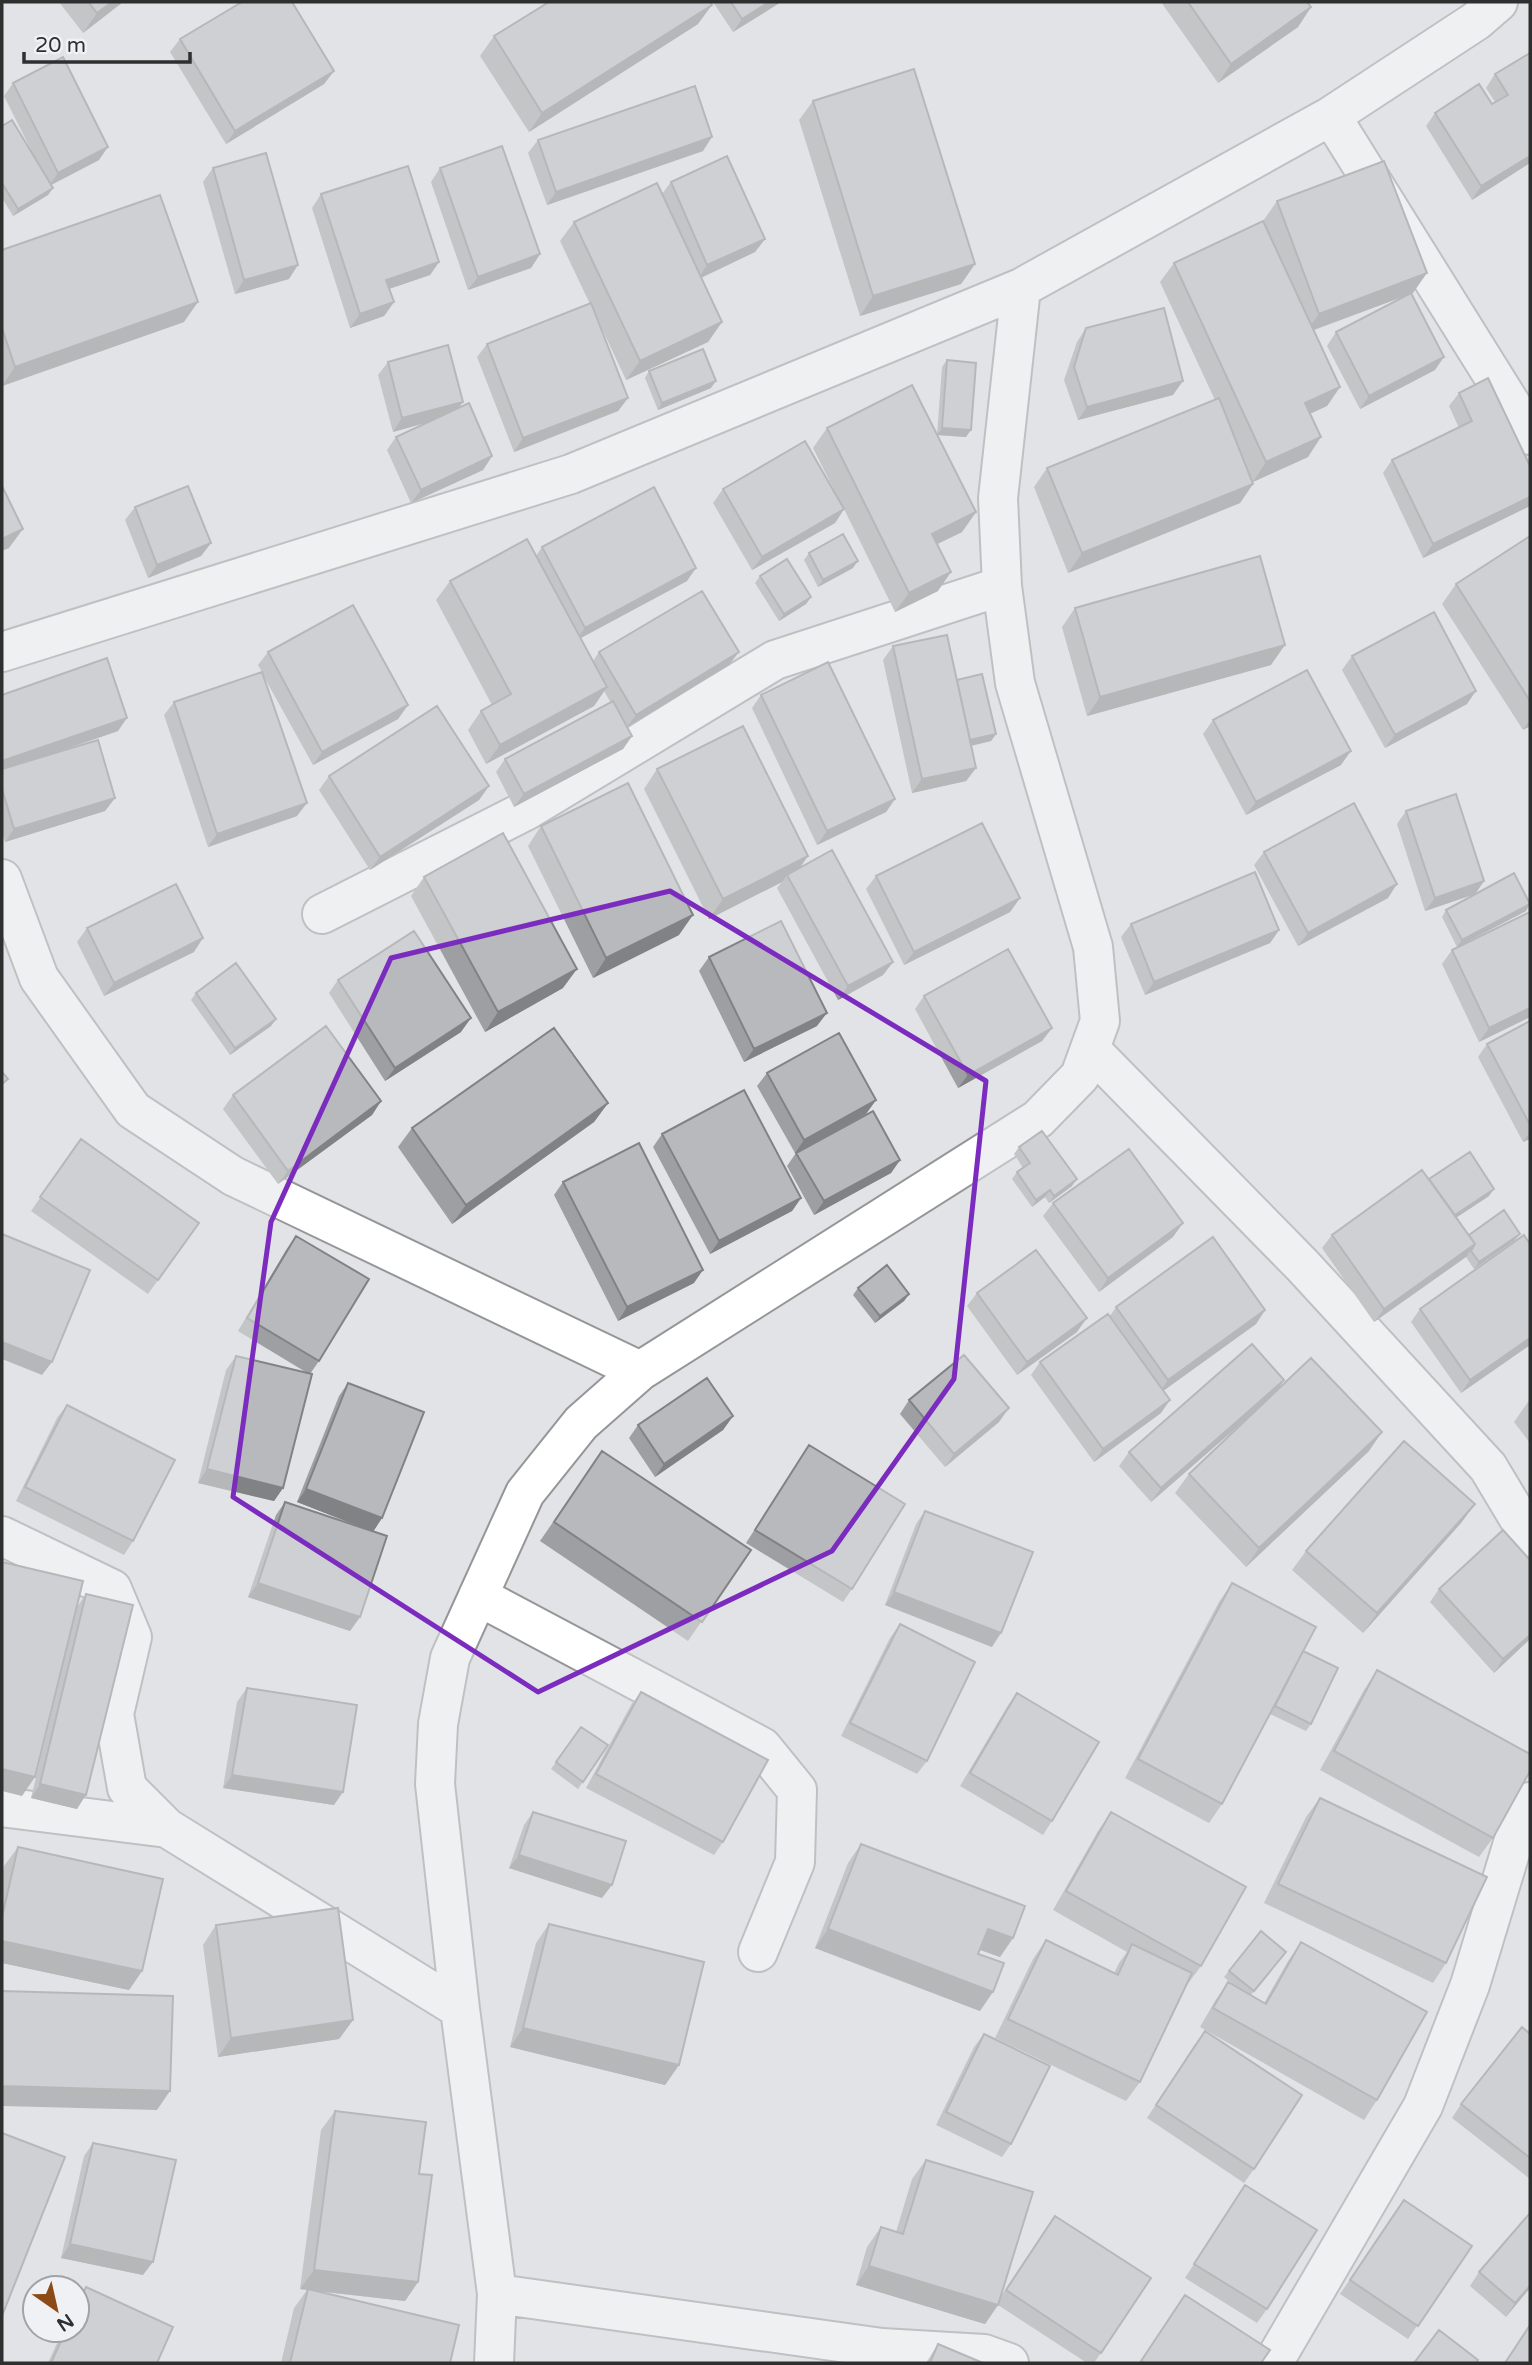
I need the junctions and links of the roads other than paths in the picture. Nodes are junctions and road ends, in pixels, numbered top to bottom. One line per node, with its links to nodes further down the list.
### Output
1 (1498, 2): 2 (street)
2 (1331, 116): 3 (street); 4 (street)
3 (1021, 288): 5 (street); 6 (street)
4 (1530, 435)
5 (1002, 586): 8 (street); 9 (street)
6 (2, 652)
7 (2, 879): 10 (street)
8 (322, 914)
9 (1090, 1049): 10 (street); 12 (street)
10 (640, 1371): 13 (street)
11 (2, 1536): 16 (street)
12 (1530, 1537)
13 (478, 1596): 17 (street); 18 (street)
14 (1530, 1802): 23 (street)
15 (2, 1807): 16 (street)
16 (167, 1828): 18 (street)
17 (758, 1952)
18 (460, 2009): 19 (street)
19 (497, 2294): 20 (street); 21 (street)
20 (882, 2356): 22 (street)
21 (494, 2363)
22 (1009, 2363)
23 (1273, 2363)

